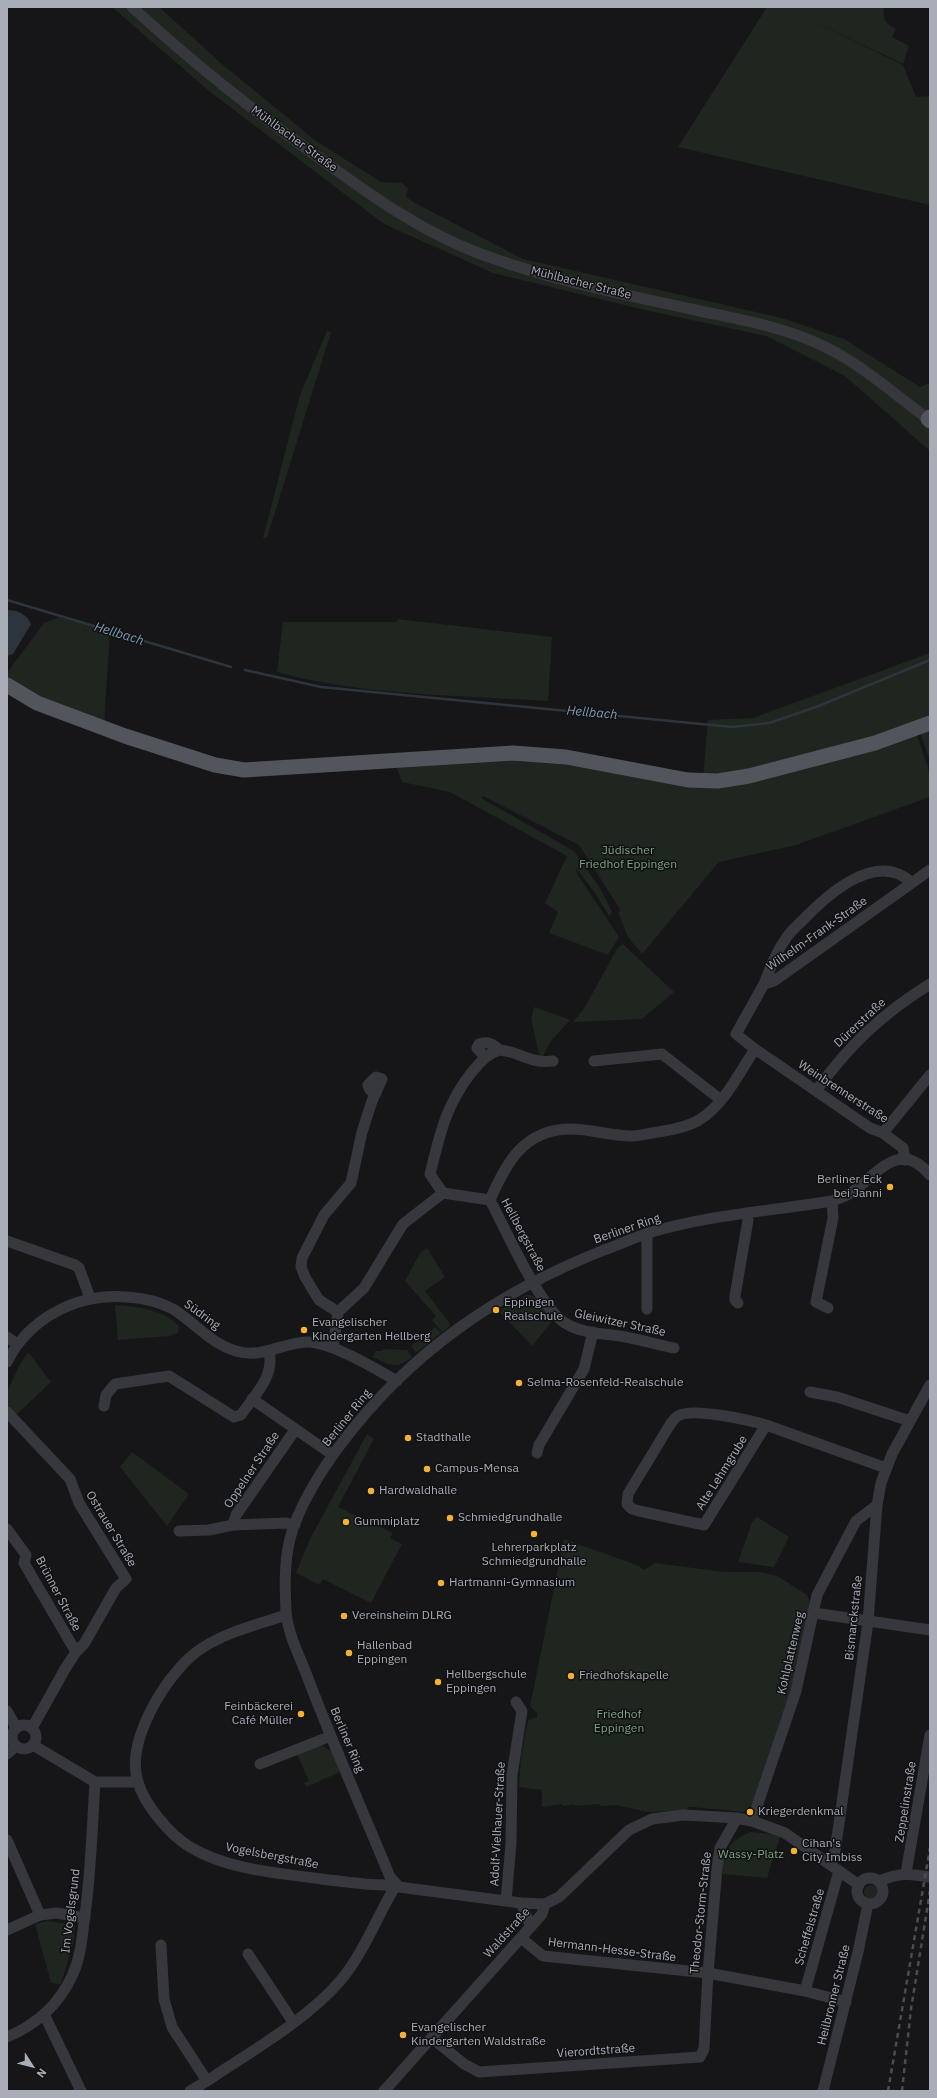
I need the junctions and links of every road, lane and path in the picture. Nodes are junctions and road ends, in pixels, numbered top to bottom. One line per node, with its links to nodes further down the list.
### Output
1 (132, 7): 2 (street, Mühlbacher Straße)
2 (929, 419)
3 (7, 685): 4 (main road)
4 (930, 723)
5 (930, 870): 6 (street, Wilhelm-Frank-Straße)
6 (912, 883): 7 (street, Wilhelm-Frank-Straße); 7 (street)
7 (764, 984): 9 (street, Wilhelm-Frank-Straße)
8 (930, 984): 14 (street, Dürerstraße)
9 (736, 1034): 10 (street, Weinbrennerstraße)
10 (755, 1049): 14 (street, Weinbrennerstraße); 16 (street, Hellbergstraße)
11 (553, 1061): 20 (street)
12 (594, 1061): 16 (street)
13 (930, 1075): 17 (street)
14 (816, 1091): 17 (street, Weinbrennerstraße)
15 (376, 1093): 31 (street)
16 (721, 1100): 21 (street, Hellbergstraße)
17 (883, 1133): 18 (street, Weinbrennerstraße)
18 (905, 1160): 19 (street); 22 (street, Berliner Ring)
19 (930, 1175)
20 (443, 1193): 21 (street); 31 (street)
21 (490, 1200): 26 (street, Hellbergstraße)
22 (832, 1201): 23 (street, Berliner Ring); 29 (street)
23 (747, 1214): 24 (street, Berliner Ring); 28 (street)
24 (647, 1234): 26 (street, Berliner Ring); 30 (street)
25 (7, 1241): 27 (street)
26 (533, 1282): 32 (street, Gleiwitzer Straße); 39 (street, Berliner Ring)
27 (90, 1298): 34 (street, Südring); 37 (street, Südring)
28 (738, 1303)
29 (828, 1308)
30 (647, 1309)
31 (338, 1312): 35 (street)
32 (593, 1332): 36 (street, Gleiwitzer Straße); 48 (street)
33 (7, 1337): 34 (street)
34 (17, 1344): 38 (street, Südring)
35 (333, 1348): 37 (street, Südring); 39 (street, Südring)
36 (674, 1348)
37 (269, 1352): 42 (street)
38 (7, 1362)
39 (397, 1381): 49 (street, Berliner Ring)
40 (930, 1385): 45 (street, Bismarckstraße)
41 (810, 1392): 45 (street)
42 (252, 1399): 43 (street); 47 (street)
43 (104, 1406)
44 (7, 1412): 60 (street, Ostrauer Straße)
45 (910, 1421): 50 (street, Bismarckstraße)
46 (766, 1426): 46 (street, Alte Lehmgrube); 50 (street, Alte Lehmgrube)
47 (294, 1430): 49 (street); 52 (street, Oppelner Straße)
48 (537, 1453)
49 (333, 1455): 53 (street, Berliner Ring)
50 (886, 1468): 51 (street, Bismarckstraße)
51 (877, 1505): 56 (street, Kohlplattenweg); 58 (street, Bismarckstraße)
52 (233, 1525): 53 (street, Oppelner Straße); 55 (street, Oppelner Straße)
53 (295, 1525): 57 (street, Berliner Ring)
54 (7, 1529): 60 (street, Brünner Straße)
55 (179, 1531)
56 (814, 1613): 58 (street); 74 (street, Kohlplattenweg)
57 (286, 1615): 66 (street, Berliner Ring); 72 (street, Vogelsbergstraße)
58 (868, 1622): 59 (street); 76 (street, Bismarckstraße)
59 (930, 1630)
60 (76, 1652): 64 (street, Ostrauer Straße)
61 (516, 1702): 82 (street, Adolf-Vielhauer-Straße)
62 (7, 1711): 63 (street)
63 (16, 1727): 64 (street); 68 (street)
64 (32, 1728): 67 (street)
65 (930, 1735): 77 (street, Zeppelinstraße)
66 (331, 1736): 70 (street); 81 (street, Berliner Ring)
67 (33, 1745): 68 (street); 71 (street)
68 (16, 1746): 69 (street)
69 (7, 1754)
70 (260, 1764)
71 (95, 1782): 72 (street); 87 (street, Im Vogelsgrund)
72 (137, 1782): 81 (street, Vogelsbergstraße)
73 (737, 1818): 74 (street); 84 (street, Waldstraße); 93 (street, Theodor-Storm-Straße)
74 (752, 1821): 76 (street)
75 (7, 1840): 86 (street)
76 (834, 1868): 80 (street); 94 (street, Scheffelstraße)
77 (906, 1873): 78 (street); 79 (street)
78 (930, 1877)
79 (879, 1881): 80 (street); 85 (street)
80 (859, 1884): 85 (street)
81 (396, 1885): 82 (street); 97 (street)
82 (506, 1901): 83 (street)
83 (521, 1903): 84 (street); 88 (street)
84 (545, 1904): 88 (street, Waldstraße)
85 (868, 1904): 95 (street, Heilbronner Straße)
86 (40, 1915): 87 (street); 89 (street)
87 (85, 1918): 96 (street, Im Vogelsgrund)
88 (531, 1927): 90 (street, Waldstraße)
89 (7, 1930)
90 (521, 1938): 93 (street, Hermann-Hesse-Straße); 99 (street, Waldstraße)
91 (161, 1945): 101 (street)
92 (248, 1954): 97 (street)
93 (708, 1973): 94 (street, Hermann-Hesse-Straße); 100 (street, Theodor-Storm-Straße)
94 (805, 1991): 95 (street, Hermann-Hesse-Straße)
95 (846, 2002): 105 (street, Heilbronner Straße)
96 (44, 2014): 98 (street, Im Vogelsgrund); 102 (street)
97 (293, 2022): 101 (street)
98 (7, 2037)
99 (432, 2038): 100 (street, Vierordtstraße); 104 (street, Waldstraße)
100 (700, 2058)
101 (207, 2081): 103 (street)
102 (81, 2091)
103 (190, 2091)
104 (384, 2091)
105 (823, 2091)

